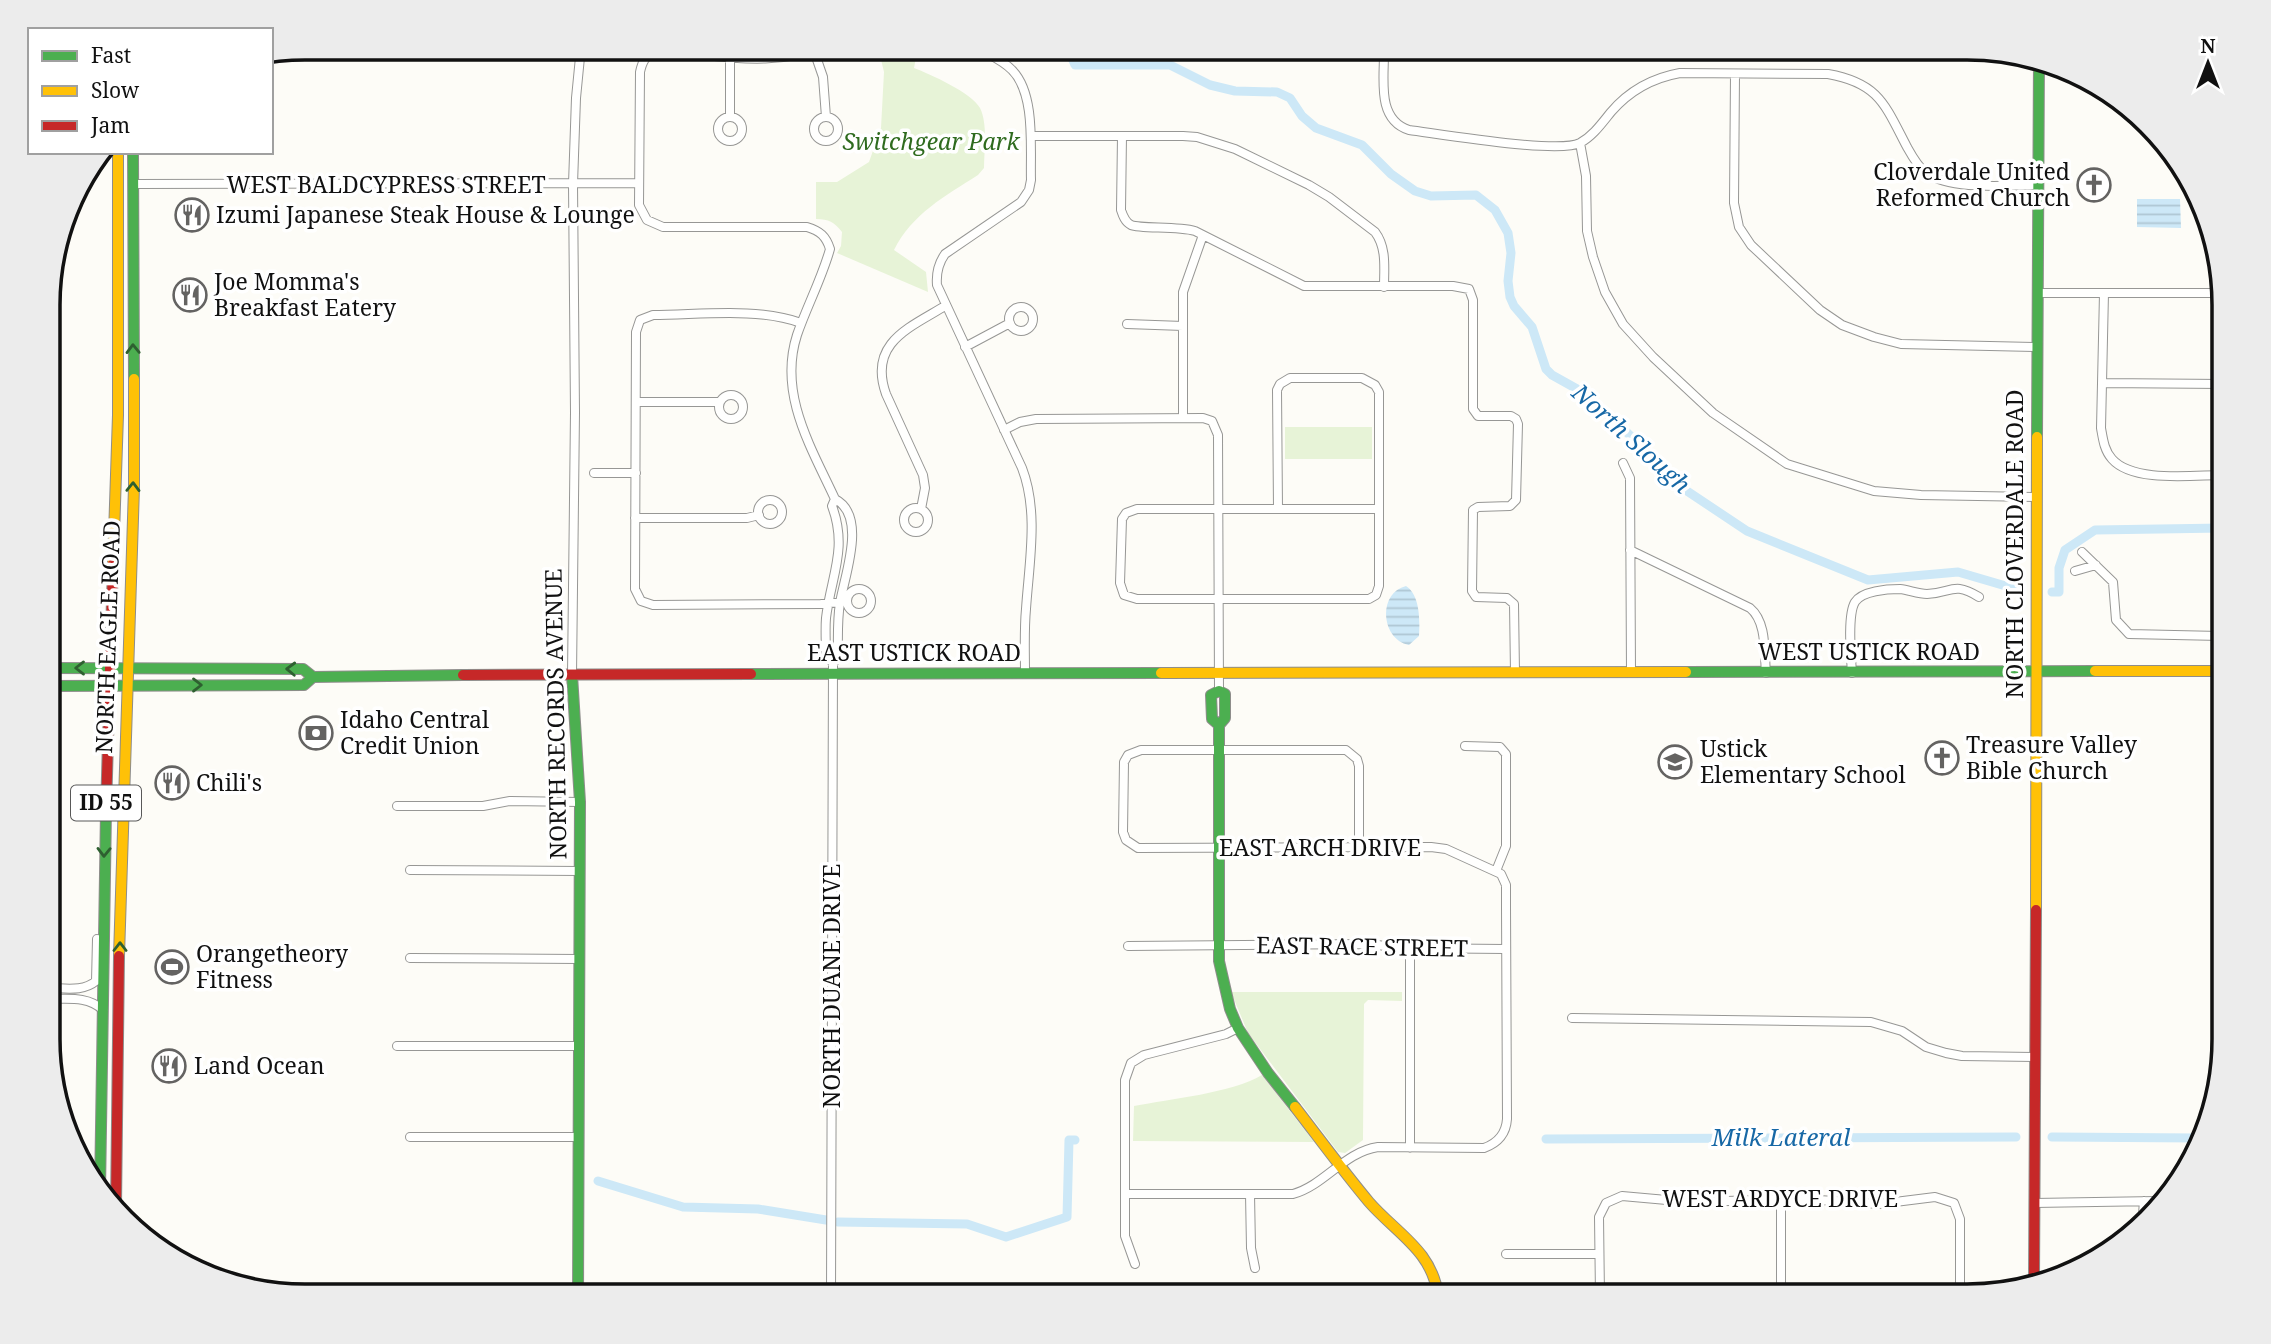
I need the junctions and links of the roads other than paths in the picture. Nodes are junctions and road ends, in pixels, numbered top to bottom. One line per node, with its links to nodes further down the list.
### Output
1 (580, 60): 20 (street, NORTH RECORDS AVENUE)
2 (645, 60): 17 (street)
3 (730, 60): 9 (street)
4 (817, 60): 10 (street)
5 (997, 60): 11 (street)
6 (1384, 60): 13 (street)
7 (2039, 71): 21 (main road, NORTH CLOVERDALE ROAD)
8 (1735, 74): 13 (street); 21 (street); 34 (street)
9 (730, 117)
10 (826, 117)
11 (1031, 136): 12 (street); 27 (street)
12 (1122, 136): 22 (street); 23 (street)
13 (1580, 143): 45 (street)
14 (118, 154): 18 (main road, NORTH EAGLE ROAD / ID 55)
15 (126, 154): 19 (main road)
16 (134, 154): 19 (main road, NORTH EAGLE ROAD / ID 55)
17 (639, 183): 20 (street, WEST BALDCYPRESS STREET); 29 (street)
18 (118, 184): 28 (main road); 63 (main road, NORTH EAGLE ROAD / ID 55)
19 (133, 184): 20 (street, WEST BALDCYPRESS STREET); 28 (main road, NORTH EAGLE ROAD / ID 55)
20 (573, 184): 74 (street, NORTH RECORDS AVENUE)
21 (2038, 185): 24 (main road, NORTH CLOVERDALE ROAD)
22 (1203, 234): 23 (street); 32 (street)
23 (1384, 287): 69 (street)
24 (2037, 293): 25 (street); 34 (main road, NORTH CLOVERDALE ROAD)
25 (2104, 293): 26 (street); 35 (street)
26 (2211, 293)
27 (945, 306): 33 (street); 47 (street)
28 (132, 308): 64 (main road, NORTH EAGLE ROAD / ID 55, one-way to 28)
29 (801, 323): 37 (street); 46 (street)
30 (1010, 323): 33 (street)
31 (1127, 324): 32 (street)
32 (1183, 326): 39 (street)
33 (965, 346): 40 (street)
34 (2036, 347): 45 (main road, NORTH CLOVERDALE ROAD)
35 (2102, 383): 36 (street); 44 (street)
36 (2211, 384)
37 (636, 402): 38 (street); 43 (street)
38 (719, 402)
39 (1183, 418): 40 (street); 48 (street)
40 (1004, 430): 73 (street)
41 (1623, 463): 53 (street)
42 (594, 473): 43 (street)
43 (636, 473): 52 (street)
44 (2211, 475)
45 (2036, 497): 67 (main road, NORTH CLOVERDALE ROAD)
46 (835, 499): 59 (street); 60 (street)
47 (921, 509)
48 (1219, 509): 49 (street); 58 (street); 58 (street)
49 (1278, 509): 50 (street); 50 (street)
50 (1379, 509): 58 (street)
51 (759, 515): 52 (street)
52 (635, 518): 60 (street)
53 (1630, 550): 70 (street); 71 (street)
54 (2082, 552): 55 (street)
55 (2096, 565): 56 (street); 61 (street)
56 (2075, 571)
57 (1979, 597): 72 (street)
58 (1219, 599): 68 (street)
59 (844, 601): 60 (street); 65 (street)
60 (829, 603): 65 (street)
61 (2211, 636)
62 (60, 668): 63 (main road, one-way to 62)
63 (111, 668): 64 (main road, EAST USTICK ROAD); 77 (main road, NORTH EAGLE ROAD / ID 55)
64 (129, 668): 75 (main road, EAST USTICK ROAD, one-way to 64); 78 (main road, NORTH EAGLE ROAD / ID 55)
65 (833, 669): 73 (main road, EAST USTICK ROAD); 74 (main road, EAST USTICK ROAD); 126 (street, NORTH DUANE DRIVE)
66 (2211, 671): 67 (main road, WEST USTICK ROAD)
67 (2036, 672): 72 (main road, WEST USTICK ROAD); 103 (main road, NORTH CLOVERDALE ROAD)
68 (1219, 673): 69 (main road, EAST USTICK ROAD); 73 (main road, EAST USTICK ROAD); 79 (street)
69 (1515, 673): 70 (main road, WEST USTICK ROAD)
70 (1631, 673): 71 (main road, WEST USTICK ROAD)
71 (1766, 673): 72 (main road, WEST USTICK ROAD)
72 (1852, 673)
73 (1026, 674)
74 (572, 675): 75 (main road, EAST USTICK ROAD); 82 (main road, NORTH RECORDS AVENUE)
75 (313, 677): 78 (main road, EAST USTICK ROAD, one-way to 75)
76 (60, 686): 77 (main road)
77 (110, 686): 78 (main road, EAST USTICK ROAD); 89 (main road, NORTH EAGLE ROAD / ID 55, one-way to 89)
78 (128, 686): 104 (main road, NORTH EAGLE ROAD / ID 55, one-way to 78)
79 (1219, 691): 81 (main road)
80 (1465, 746): 88 (street)
81 (1219, 749): 84 (street); 85 (main road); 85 (street, EAST ARCH DRIVE)
82 (580, 802): 83 (street); 87 (main road, NORTH RECORDS AVENUE)
83 (397, 806)
84 (1359, 847): 85 (street, EAST ARCH DRIVE); 88 (street, EAST ARCH DRIVE)
85 (1219, 848): 91 (main road)
86 (411, 870): 87 (street)
87 (580, 871): 95 (main road, NORTH RECORDS AVENUE)
88 (1496, 871): 93 (street, EAST ARCH DRIVE)
89 (103, 891): 96 (street); 98 (main road, NORTH EAGLE ROAD / ID 55)
90 (1128, 946): 91 (street, EAST RACE STREET)
91 (1219, 946): 92 (street, EAST RACE STREET); 100 (main road)
92 (1410, 948): 93 (street, EAST RACE STREET); 108 (street)
93 (1505, 949): 108 (street)
94 (410, 958): 95 (street)
95 (579, 959): 102 (main road, NORTH RECORDS AVENUE)
96 (60, 988)
97 (60, 1000): 98 (street)
98 (104, 1011): 104 (main road); 105 (main road, NORTH EAGLE ROAD / ID 55)
99 (1572, 1018): 103 (street)
100 (1238, 1028): 109 (main road); 112 (street)
101 (397, 1045): 102 (street)
102 (579, 1046): 107 (main road, NORTH RECORDS AVENUE)
103 (2035, 1057): 118 (main road, NORTH CLOVERDALE ROAD)
104 (118, 1074): 114 (main road, NORTH EAGLE ROAD / ID 55)
105 (102, 1086): 110 (main road, NORTH EAGLE ROAD / ID 55); 111 (main road)
106 (410, 1137): 107 (street)
107 (579, 1137): 125 (main road, NORTH RECORDS AVENUE)
108 (1410, 1148): 109 (street)
109 (1340, 1164): 113 (street); 127 (main road)
110 (100, 1175)
111 (109, 1187)
112 (1125, 1194): 113 (street); 122 (street)
113 (1250, 1194): 123 (street)
114 (116, 1196)
115 (1781, 1199): 121 (street, WEST ARDYCE DRIVE); 129 (street); 130 (street, WEST ARDYCE DRIVE)
116 (2144, 1201): 117 (street); 118 (street); 119 (street)
117 (2151, 1201)
118 (2034, 1203): 124 (main road, NORTH CLOVERDALE ROAD)
119 (2143, 1209)
120 (1506, 1254): 121 (street)
121 (1600, 1254): 128 (street)
122 (1135, 1264)
123 (1255, 1268)
124 (2034, 1274)
125 (578, 1284)
126 (831, 1284)
127 (1437, 1284)
128 (1600, 1284)
129 (1781, 1284)
130 (1960, 1284)

